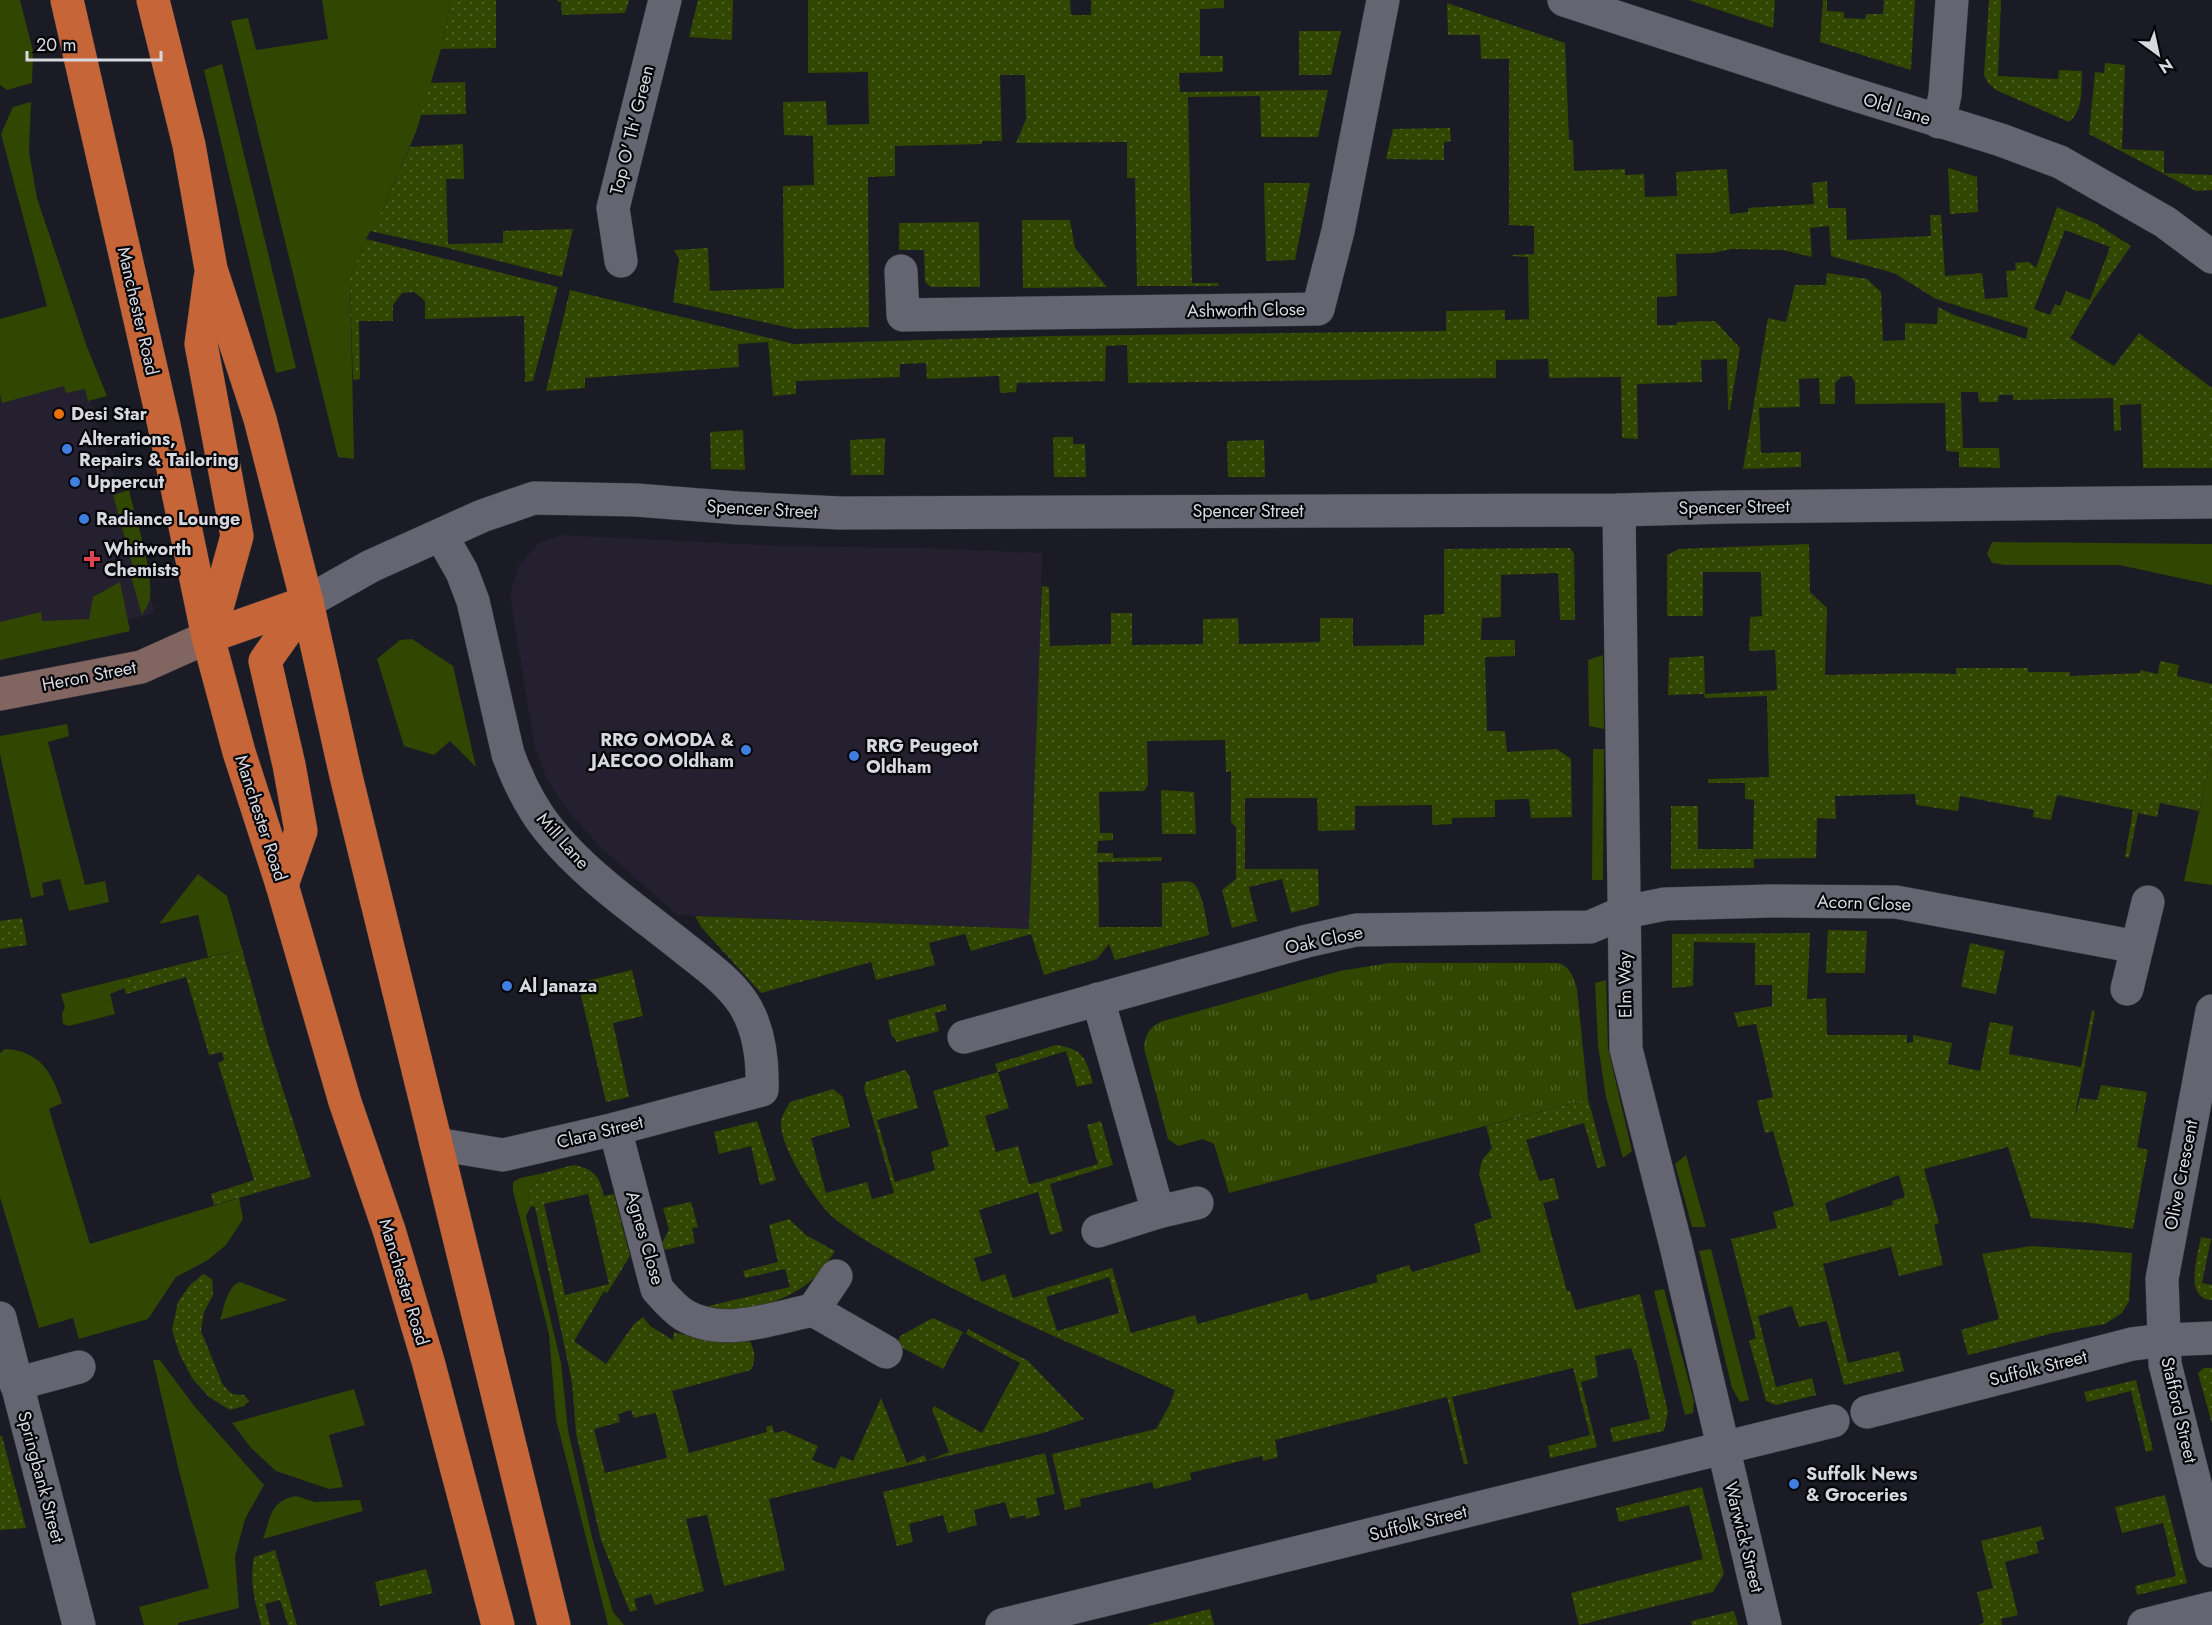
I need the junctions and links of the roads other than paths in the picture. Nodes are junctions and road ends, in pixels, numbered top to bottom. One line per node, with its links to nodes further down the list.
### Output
1 (68, 0): 17 (highway, Manchester Road)
2 (153, 0): 11 (highway)
3 (665, 0): 10 (street, Top O' Th' Green)
4 (1383, 0): 12 (street, Ashworth Close)
5 (1564, 0): 7 (street, Old Lane)
6 (1952, 0): 8 (street)
7 (1620, 9): 8 (street, Old Lane)
8 (1939, 122): 9 (street, Old Lane)
9 (2212, 257)
10 (621, 261)
11 (211, 268): 16 (highway); 17 (highway)
12 (901, 271)
13 (2212, 502): 14 (street, Spencer Street)
14 (1619, 510): 15 (street, Spencer Street); 21 (street, Elm Way)
15 (441, 535): 16 (street, Spencer Street); 27 (street, Mill Lane)
16 (308, 602): 17 (highway); 19 (highway); 29 (highway)
17 (208, 637): 18 (street, Heron Street); 19 (highway, Manchester Road)
18 (0, 694)
19 (282, 885): 48 (highway, Manchester Road)
20 (2148, 902): 22 (street)
21 (1624, 912): 22 (street, Acorn Close); 24 (street, Oak Close); 43 (street, Elm Way)
22 (2136, 947): 23 (street)
23 (2127, 989)
24 (1098, 999): 26 (street, Oak Close); 31 (street)
25 (2212, 1011): 37 (street, Olive Crescent)
26 (964, 1037)
27 (762, 1090): 28 (street, Clara Street)
28 (615, 1129): 29 (street, Clara Street); 34 (street, Agnes Close)
29 (435, 1144): 49 (highway)
30 (1197, 1203): 31 (street)
31 (1158, 1212): 32 (street)
32 (1098, 1231)
33 (836, 1276): 34 (street)
34 (813, 1310): 38 (street)
35 (2, 1323): 40 (street, Springbank Street)
36 (2212, 1338): 37 (street, Suffolk Street)
37 (2165, 1340): 41 (street, Suffolk Street); 44 (street, Stafford Street)
38 (886, 1352)
39 (79, 1367): 40 (street)
40 (16, 1384): 47 (street, Springbank Street)
41 (1867, 1412)
42 (1833, 1421): 43 (street, Suffolk Street)
43 (1723, 1448): 46 (street, Suffolk Street); 51 (street, Warwick Street)
44 (2212, 1551)
45 (2212, 1608): 52 (street)
46 (1069, 1617): 50 (street, Suffolk Street)
47 (79, 1625)
48 (498, 1625)
49 (554, 1625)
50 (1002, 1625)
51 (1765, 1625)
52 (2144, 1625)

